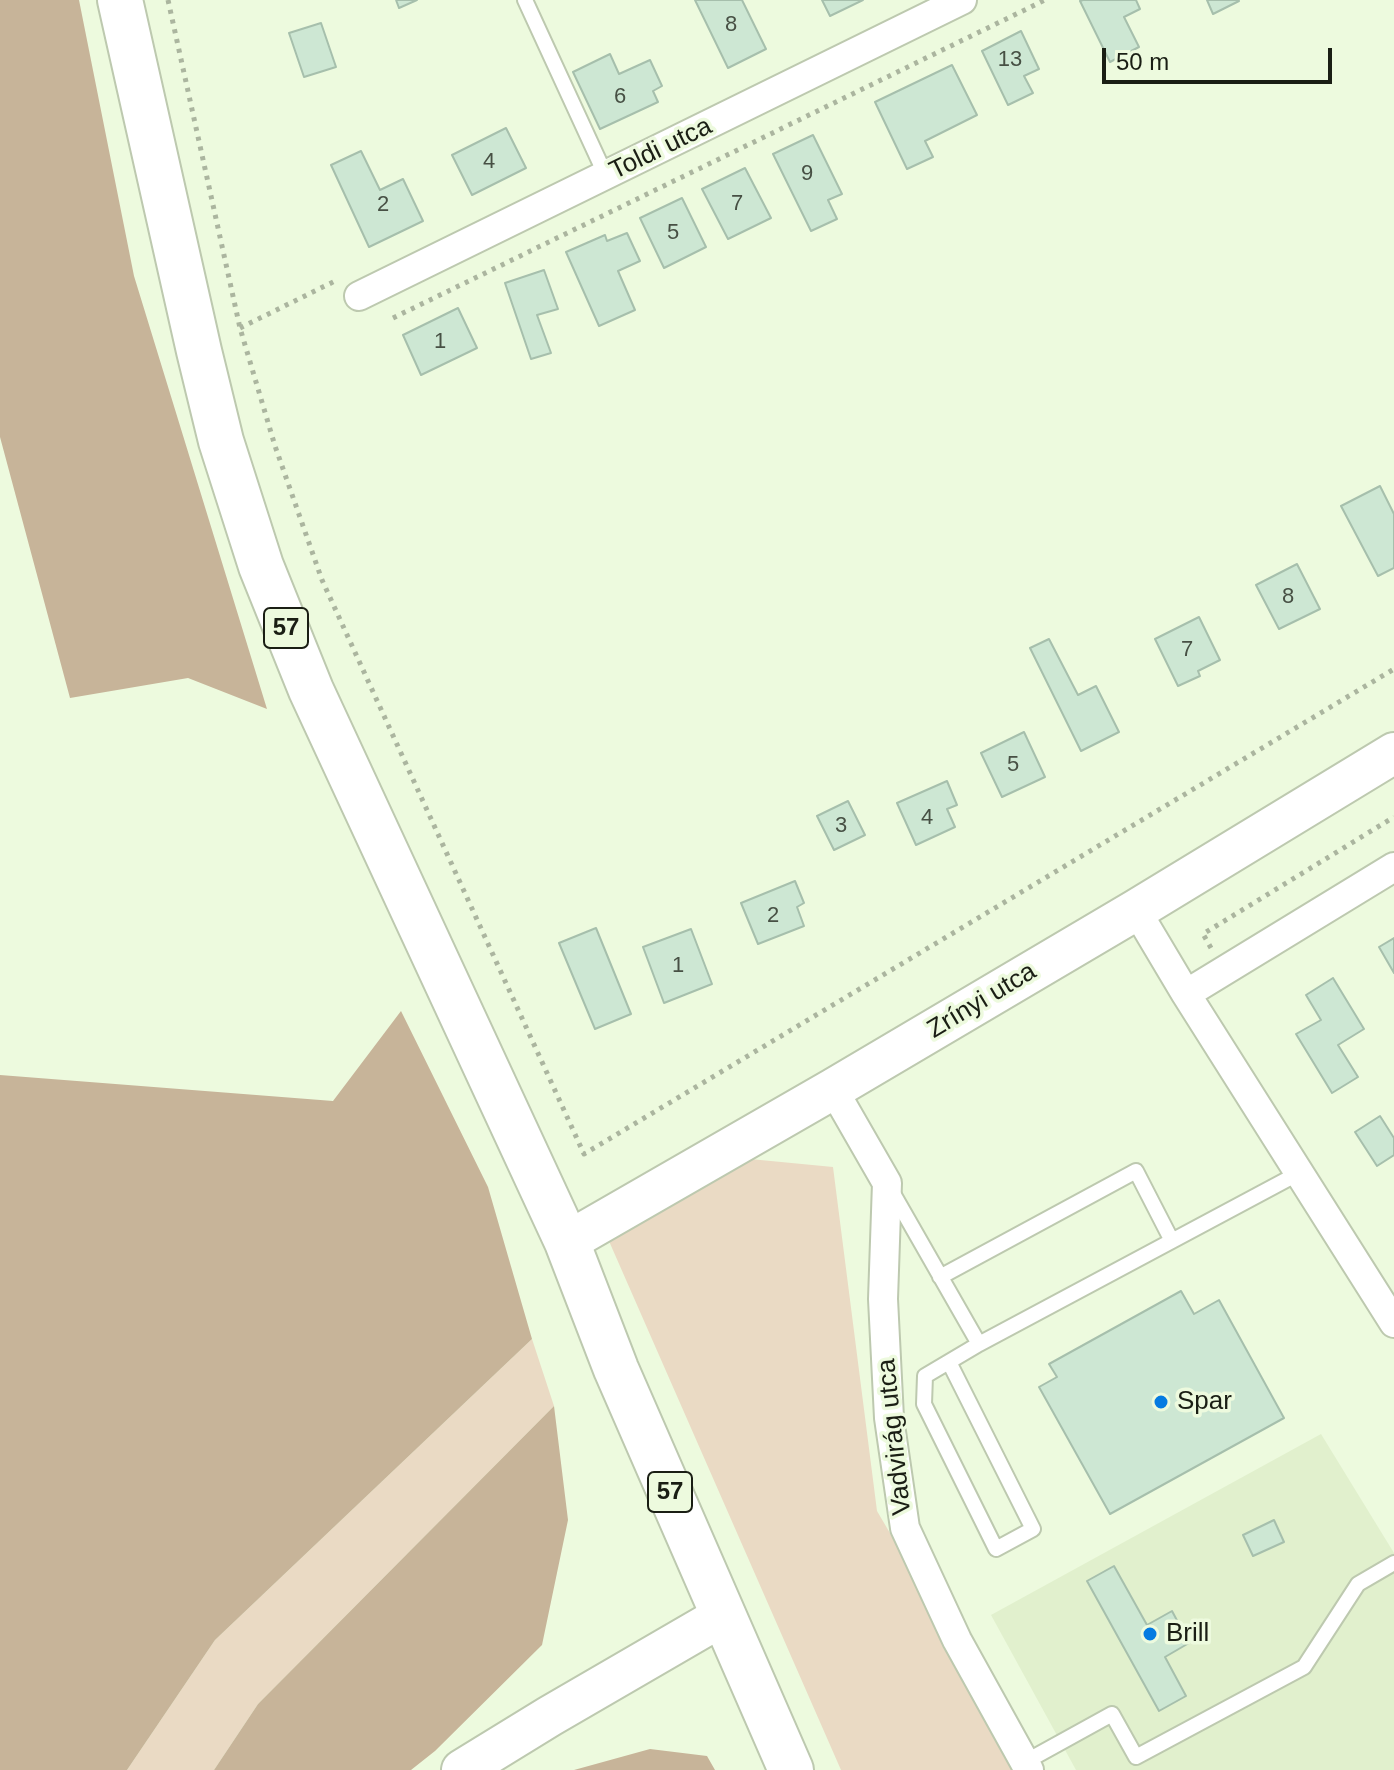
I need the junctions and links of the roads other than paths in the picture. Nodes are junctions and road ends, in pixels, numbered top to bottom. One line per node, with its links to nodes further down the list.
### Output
1 (120, 0): 14 (main road, 57)
2 (525, 0): 4 (lane)
3 (947, 3): 4 (street, Toldi utca)
4 (606, 176): 5 (street, Toldi utca)
5 (359, 296)
6 (1394, 753): 8 (main road, Zrínyi utca)
7 (1394, 867): 9 (street)
8 (1136, 910): 9 (street); 10 (main road, Zrínyi utca)
9 (1186, 994): 11 (street)
10 (833, 1089): 12 (street); 14 (main road, Zrínyi utca)
11 (1299, 1173): 13 (lane); 16 (street)
12 (887, 1183): 15 (lane); 21 (street, Vadvirág utca)
13 (1172, 1241): 15 (lane); 17 (lane)
14 (567, 1242): 20 (main road, 57)
15 (940, 1277): 17 (lane)
16 (1394, 1323)
17 (979, 1344): 18 (lane)
18 (949, 1362): 18 (lane)
19 (1394, 1563): 21 (lane)
20 (724, 1615): 22 (main road); 23 (main road, 57)
21 (1027, 1766)
22 (462, 1770)
23 (791, 1770)

